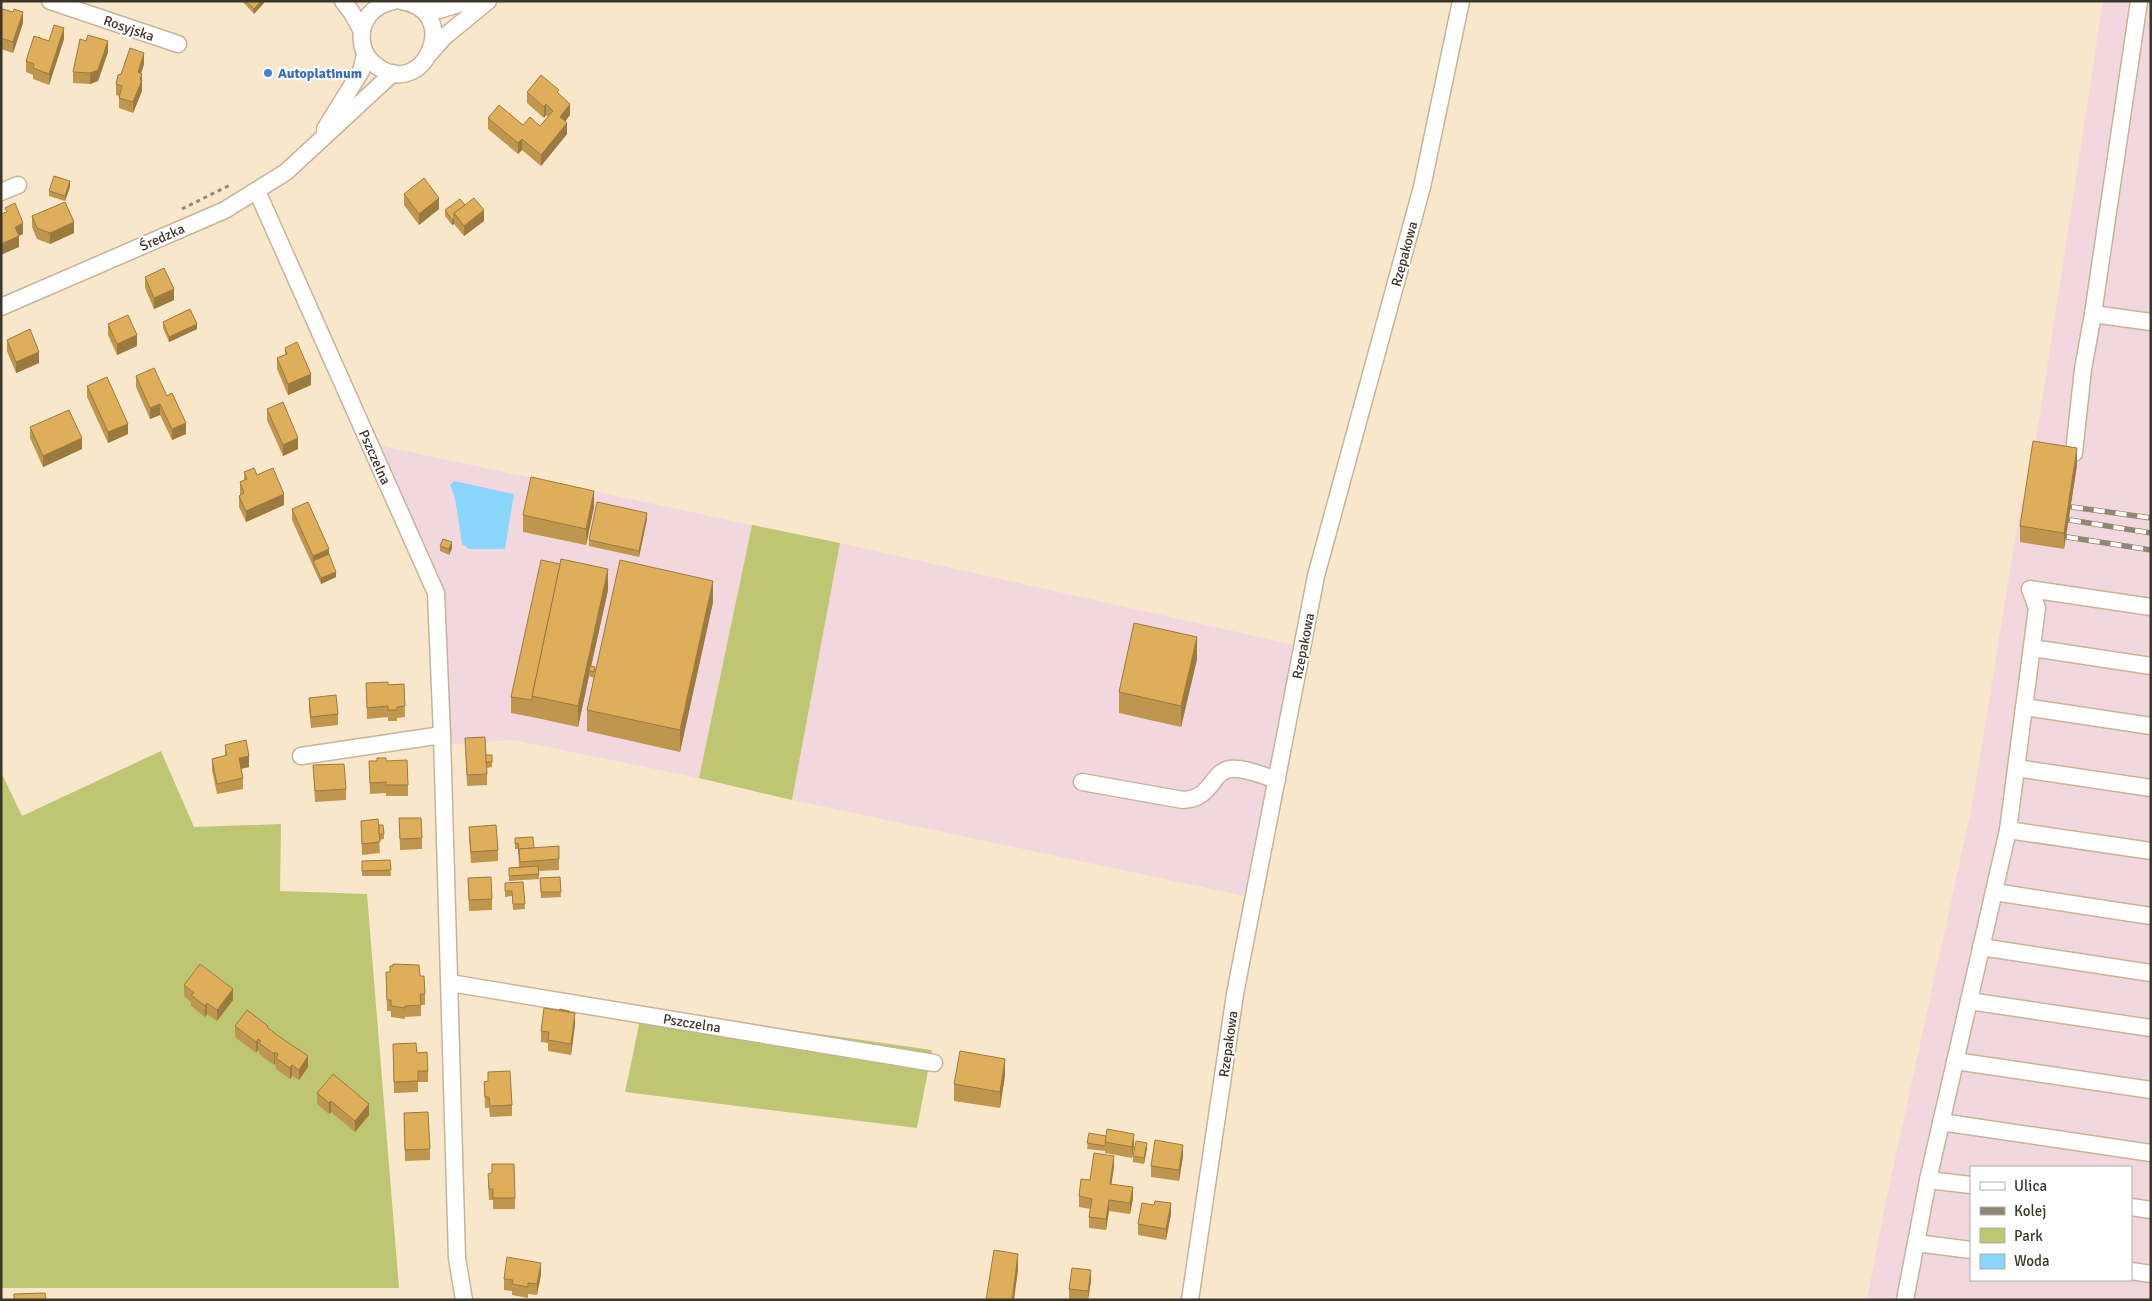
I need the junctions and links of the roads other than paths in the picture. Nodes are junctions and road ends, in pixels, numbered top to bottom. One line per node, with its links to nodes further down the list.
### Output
1 (50, 1): 10 (street, Rosyjska)
2 (343, 1): 9 (street)
3 (468, 1): 8 (street)
4 (488, 1): 11 (street)
5 (1460, 1): 30 (street, Rzepakowa)
6 (2139, 1): 19 (street)
7 (391, 2): 8 (street); 9 (street)
8 (420, 8): 11 (street)
9 (362, 31): 12 (street)
10 (178, 44)
11 (431, 52): 13 (street)
12 (366, 54): 13 (street); 14 (street, Średzka)
13 (393, 73): 14 (street, Średzka)
14 (312, 148): 16 (street, Średzka)
15 (18, 185): 17 (street)
16 (257, 191): 18 (street, Średzka); 27 (street, Pszczelna)
17 (1, 192)
18 (1, 307)
19 (2093, 314): 20 (street); 21 (street)
20 (2151, 322)
21 (2074, 453)
22 (2151, 608): 23 (street)
23 (2032, 648): 24 (street); 25 (street)
24 (2151, 666)
25 (2024, 707): 26 (street); 29 (street)
26 (2151, 726)
27 (442, 735): 28 (street); 39 (street, Pszczelna)
28 (301, 756)
29 (2016, 768): 32 (street); 33 (street)
30 (1277, 780): 31 (street); 56 (street, Rzepakowa)
31 (1082, 782)
32 (2151, 788)
33 (2008, 830): 34 (street); 35 (street)
34 (2151, 851)
35 (1994, 892): 36 (street); 37 (street)
36 (2151, 916)
37 (1981, 947): 38 (street); 40 (street)
38 (2151, 973)
39 (450, 983): 43 (street, Pszczelna); 55 (street, Pszczelna)
40 (1969, 1001): 41 (street); 42 (street)
41 (2151, 1028)
42 (1955, 1061): 44 (street); 45 (street)
43 (934, 1063)
44 (2151, 1090)
45 (1941, 1122): 46 (street); 47 (street)
46 (2151, 1153)
47 (1928, 1180): 48 (street); 51 (street)
48 (1970, 1185)
49 (2132, 1207): 50 (street)
50 (2151, 1210)
51 (1916, 1243): 52 (street); 57 (street)
52 (1970, 1250)
53 (2132, 1271): 54 (street)
54 (2151, 1274)
55 (464, 1300)
56 (1190, 1300)
57 (1905, 1300)

